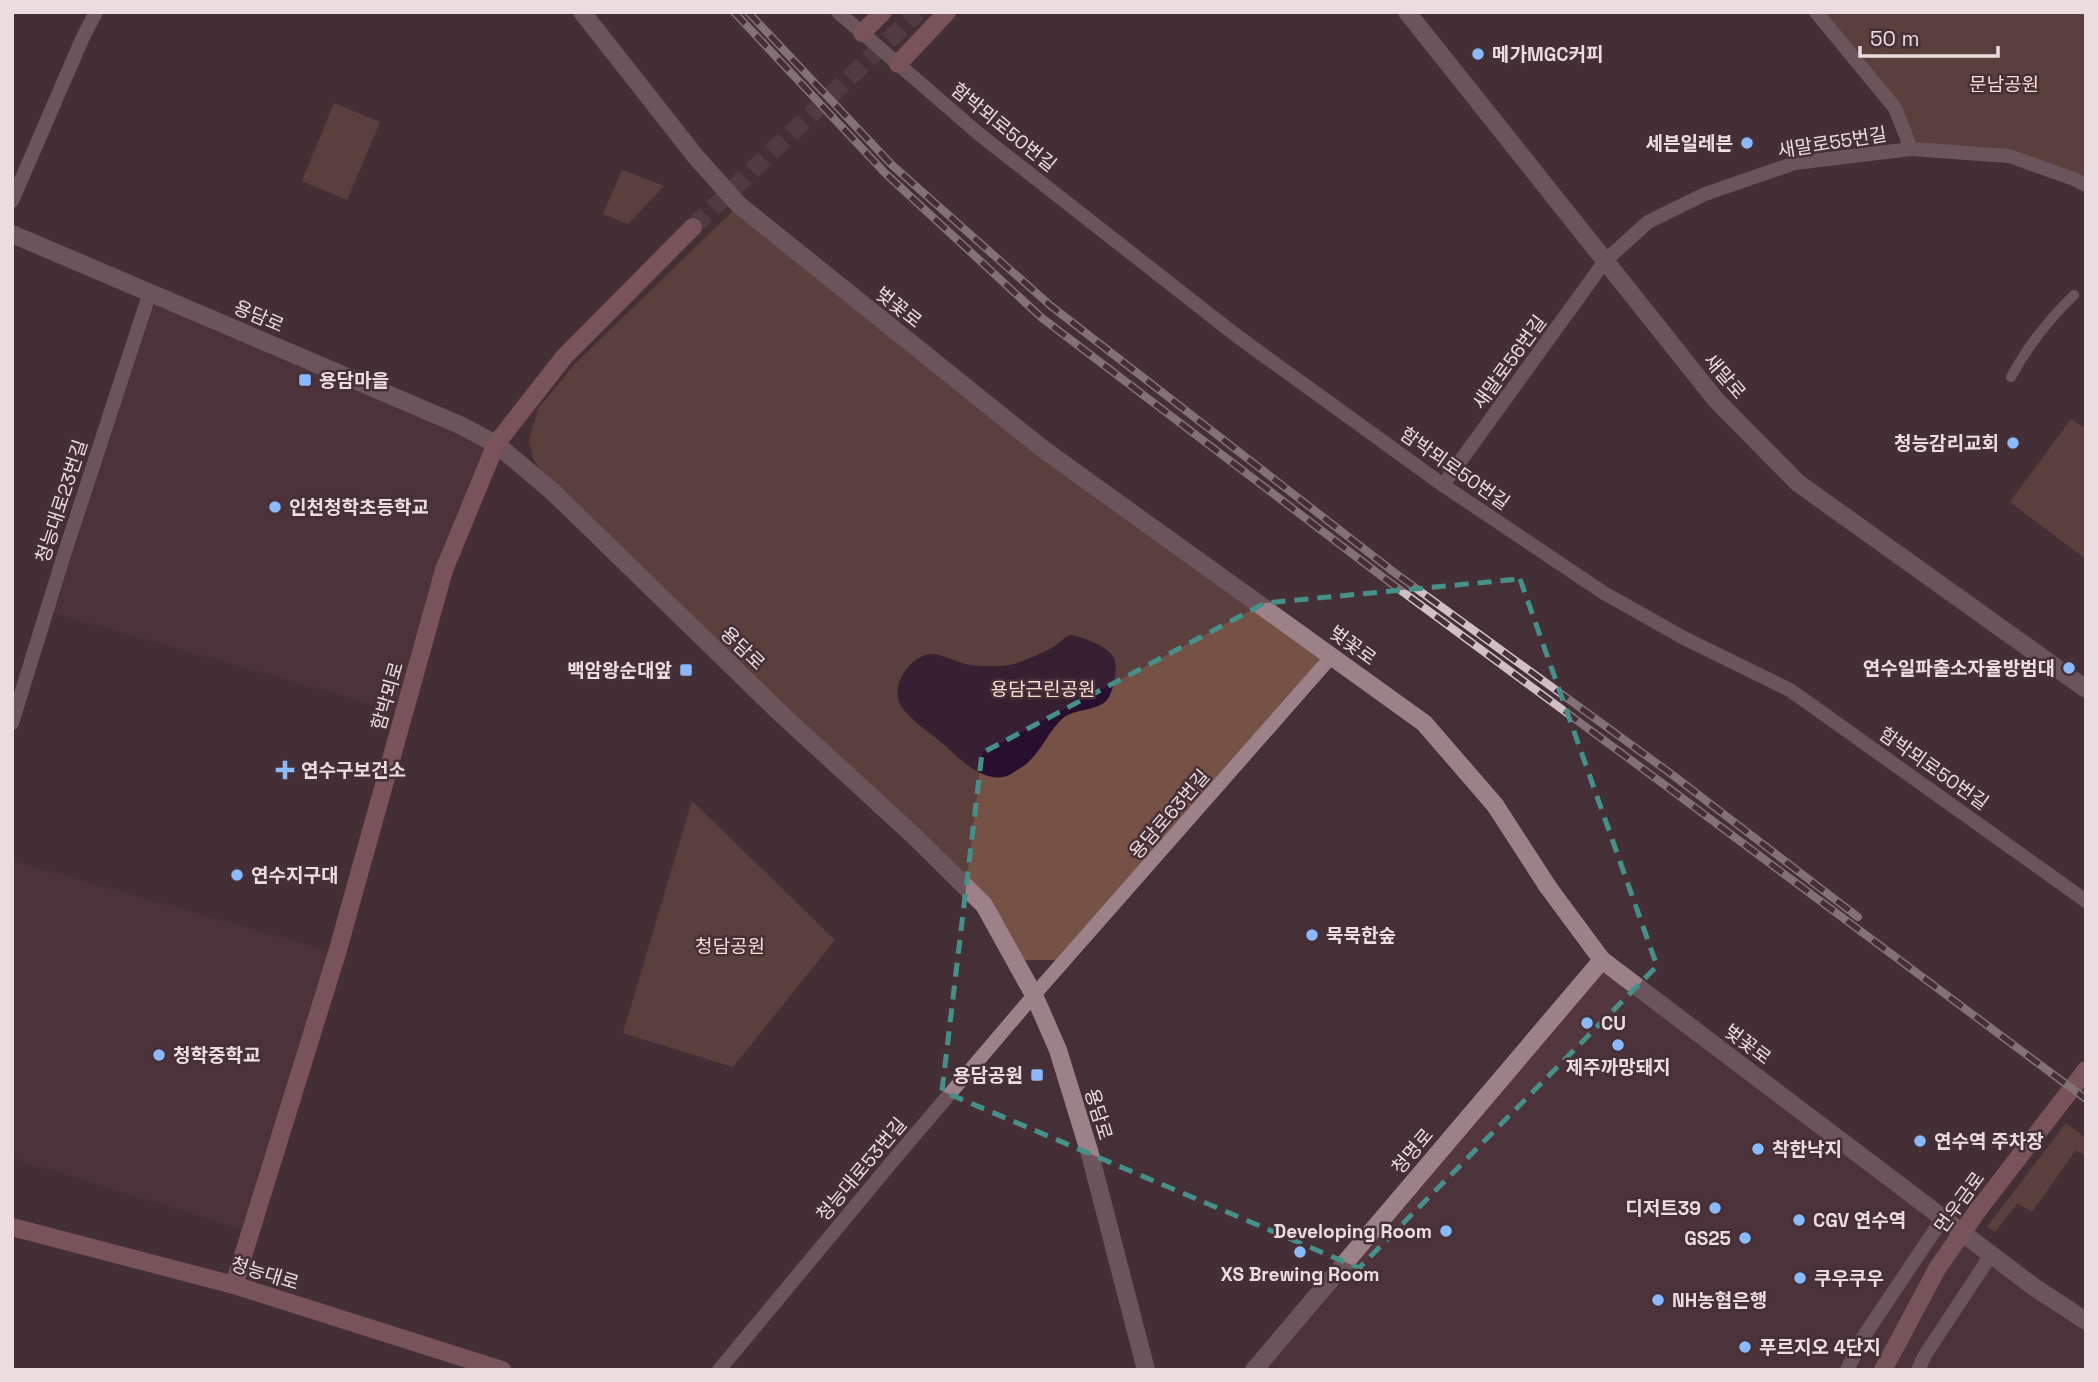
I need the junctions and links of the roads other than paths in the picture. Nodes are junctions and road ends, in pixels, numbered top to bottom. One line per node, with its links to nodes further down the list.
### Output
1 (96, 12): 12 (street)
2 (582, 12): 21 (street, 벚꽃로)
3 (838, 12): 8 (street, 함박뫼로50번길)
4 (883, 12): 8 (main road)
5 (947, 12): 9 (main road)
6 (1407, 12): 15 (street, 새말로)
7 (1816, 12): 10 (street)
8 (862, 33): 9 (street, 함박뫼로50번길)
9 (898, 64): 20 (street, 함박뫼로50번길)
10 (1911, 149): 11 (street, 새말로55번길); 15 (street, 새말로55번길)
11 (2086, 185)
12 (12, 201)
13 (693, 227): 19 (main road, 함박뫼로)
14 (12, 234): 16 (street, 용담로)
15 (1605, 261): 20 (street, 새말로56번길); 22 (street, 새말로)
16 (150, 292): 19 (street, 용담로); 23 (street, 청능대로23번길)
17 (2074, 295): 18 (street)
18 (2011, 377)
19 (496, 444): 26 (street, 용담로); 31 (main road, 함박뫼로)
20 (1443, 485): 24 (street, 함박뫼로50번길)
21 (1332, 656): 25 (street, 벚꽃로); 26 (street, 용담로63번길)
22 (2086, 689)
23 (12, 723)
24 (2086, 901)
25 (1602, 960): 28 (street, 벚꽃로); 36 (street, 청명로)
26 (1034, 995): 34 (street, 청능대로53번길); 35 (street, 용담로)
27 (2086, 1070): 38 (main road, 먼우금로)
28 (1943, 1218): 30 (street, 벚꽃로); 37 (street, 먼우금로)
29 (12, 1227): 31 (main road, 청능대로)
30 (1991, 1255): 32 (street, 벚꽃로); 39 (street)
31 (234, 1285): 33 (main road, 청능대로)
32 (2086, 1321)
33 (502, 1370)
34 (719, 1370)
35 (1146, 1370)
36 (1254, 1370)
37 (1847, 1370)
38 (1883, 1370)
39 (1917, 1370)

